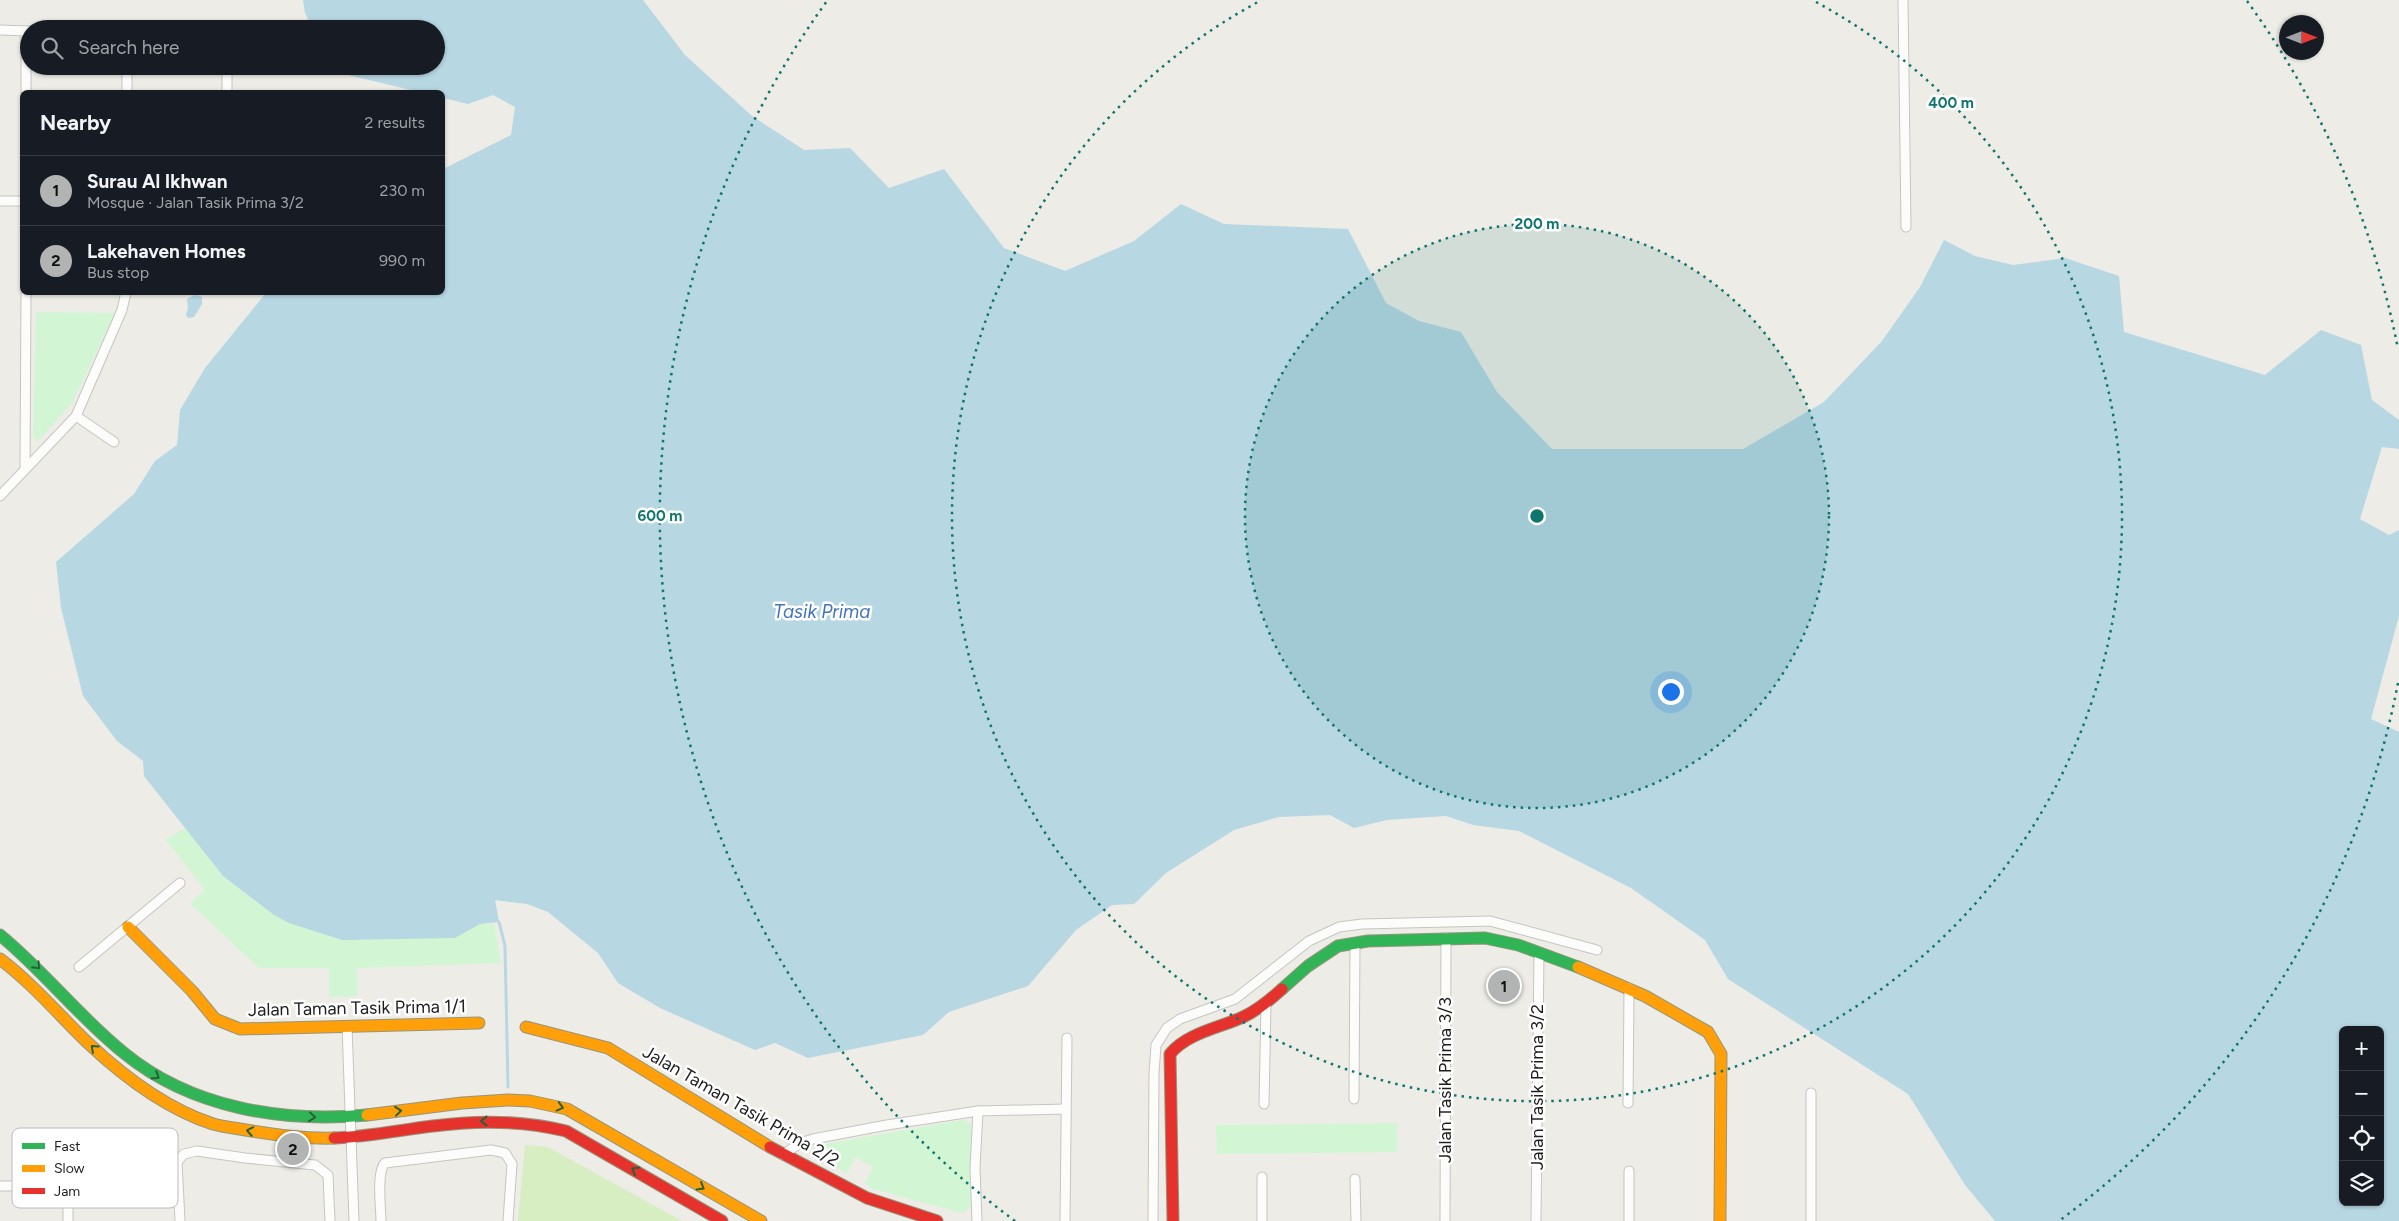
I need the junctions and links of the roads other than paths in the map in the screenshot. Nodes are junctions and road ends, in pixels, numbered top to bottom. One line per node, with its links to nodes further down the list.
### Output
1 (1903, 0): 12 (street)
2 (0, 30): 3 (street)
3 (20, 31)
4 (26, 75): 7 (street)
5 (127, 75): 8 (street)
6 (227, 75): 9 (street)
7 (26, 90)
8 (127, 90)
9 (227, 90)
10 (0, 201): 11 (street)
11 (20, 201)
12 (1906, 227)
13 (26, 295): 17 (street)
14 (125, 295): 15 (street)
15 (76, 416): 16 (street); 17 (street)
16 (114, 442)
17 (26, 469): 18 (street)
18 (0, 496)
19 (180, 883): 20 (street)
20 (128, 927): 27 (street); 31 (street, Jalan Taman Tasik Prima 1/1)
21 (0, 935): 40 (street, one-way to 40)
22 (1446, 938): 23 (street); 25 (street); 64 (street, Jalan Tasik Prima 3/3)
23 (1355, 943): 29 (street); 35 (street)
24 (1597, 950): 60 (street)
25 (1539, 952): 28 (street); 65 (street, Jalan Tasik Prima 3/2)
26 (0, 959): 41 (street, one-way to 26)
27 (80, 967)
28 (1629, 988): 36 (street); 67 (street)
29 (1266, 1003): 37 (street); 61 (street)
30 (479, 1023): 31 (street, Jalan Taman Tasik Prima 1/1)
31 (347, 1026): 40 (street)
32 (526, 1027): 42 (street, Jalan Taman Tasik Prima 2/2)
33 (1067, 1038): 38 (street)
34 (1811, 1093): 68 (street)
35 (1354, 1099)
36 (1628, 1103)
37 (1264, 1104)
38 (1066, 1109): 39 (street); 59 (street)
39 (978, 1111): 42 (street); 58 (street)
40 (350, 1116): 41 (street); 56 (street, one-way to 56)
41 (351, 1137): 52 (street); 55 (street, one-way to 41)
42 (783, 1155): 57 (street, Jalan Taman Tasik Prima 2/2)
43 (178, 1161): 51 (street)
44 (1628, 1170): 66 (street)
45 (1262, 1177): 62 (street)
46 (1355, 1178): 63 (street)
47 (178, 1182): 50 (street)
48 (68, 1208): 49 (street)
49 (68, 1221)
50 (180, 1221)
51 (330, 1221)
52 (354, 1221)
53 (381, 1221): 54 (street)
54 (508, 1221)
55 (722, 1221)
56 (761, 1221)
57 (937, 1221)
58 (977, 1221)
59 (1065, 1221)
60 (1153, 1221)
61 (1173, 1221)
62 (1262, 1221)
63 (1356, 1221)
64 (1445, 1221)
65 (1536, 1221)
66 (1629, 1221)
67 (1720, 1221)
68 (1811, 1221)

